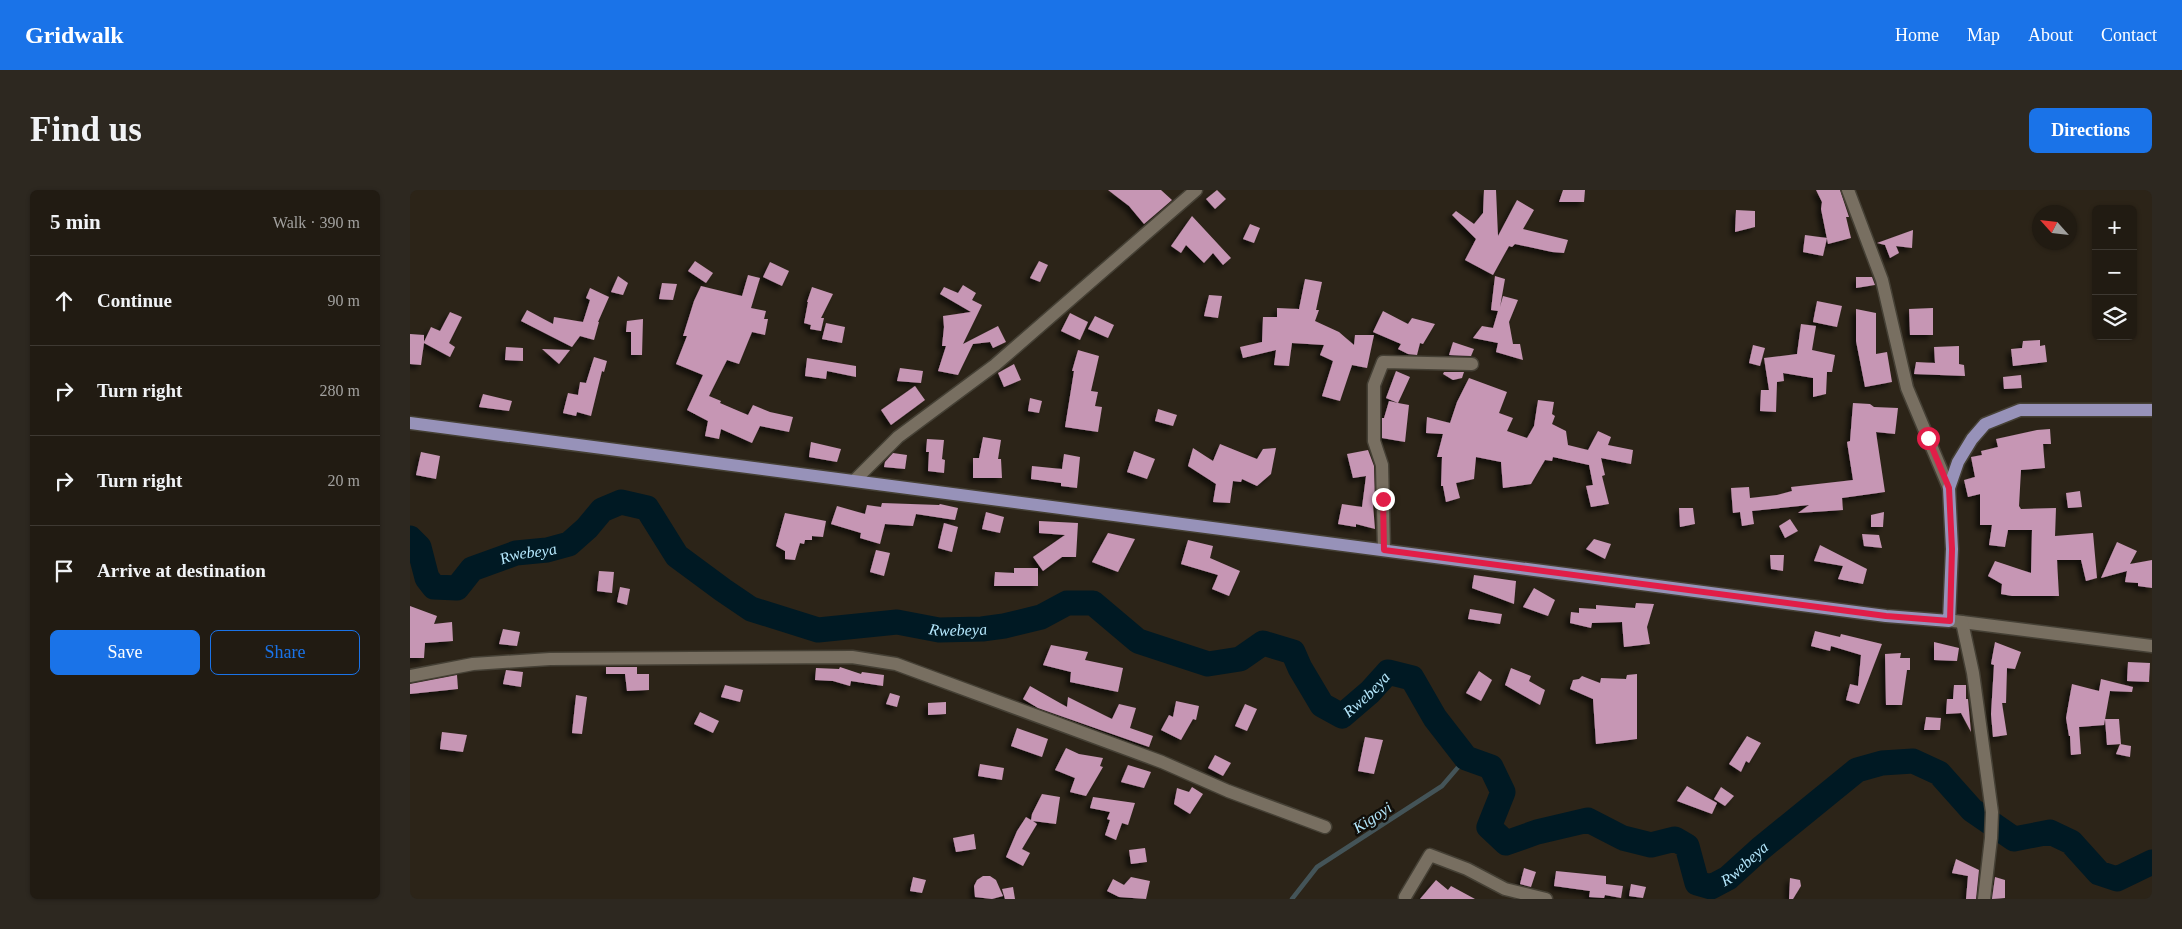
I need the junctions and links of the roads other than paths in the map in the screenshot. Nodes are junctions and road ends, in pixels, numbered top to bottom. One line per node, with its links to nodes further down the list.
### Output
1 (1196, 190): 6 (street)
2 (1848, 190): 7 (street)
3 (1472, 364): 8 (street)
4 (2152, 410): 7 (main road)
5 (410, 423): 6 (main road)
6 (855, 480): 8 (main road)
7 (1949, 488): 9 (main road)
8 (1384, 550): 9 (main road)
9 (1956, 621): 10 (street); 15 (street)
10 (2152, 646)
11 (410, 676): 12 (street)
12 (1325, 827)
13 (1405, 897): 14 (street)
14 (1546, 899)
15 (1984, 899)

